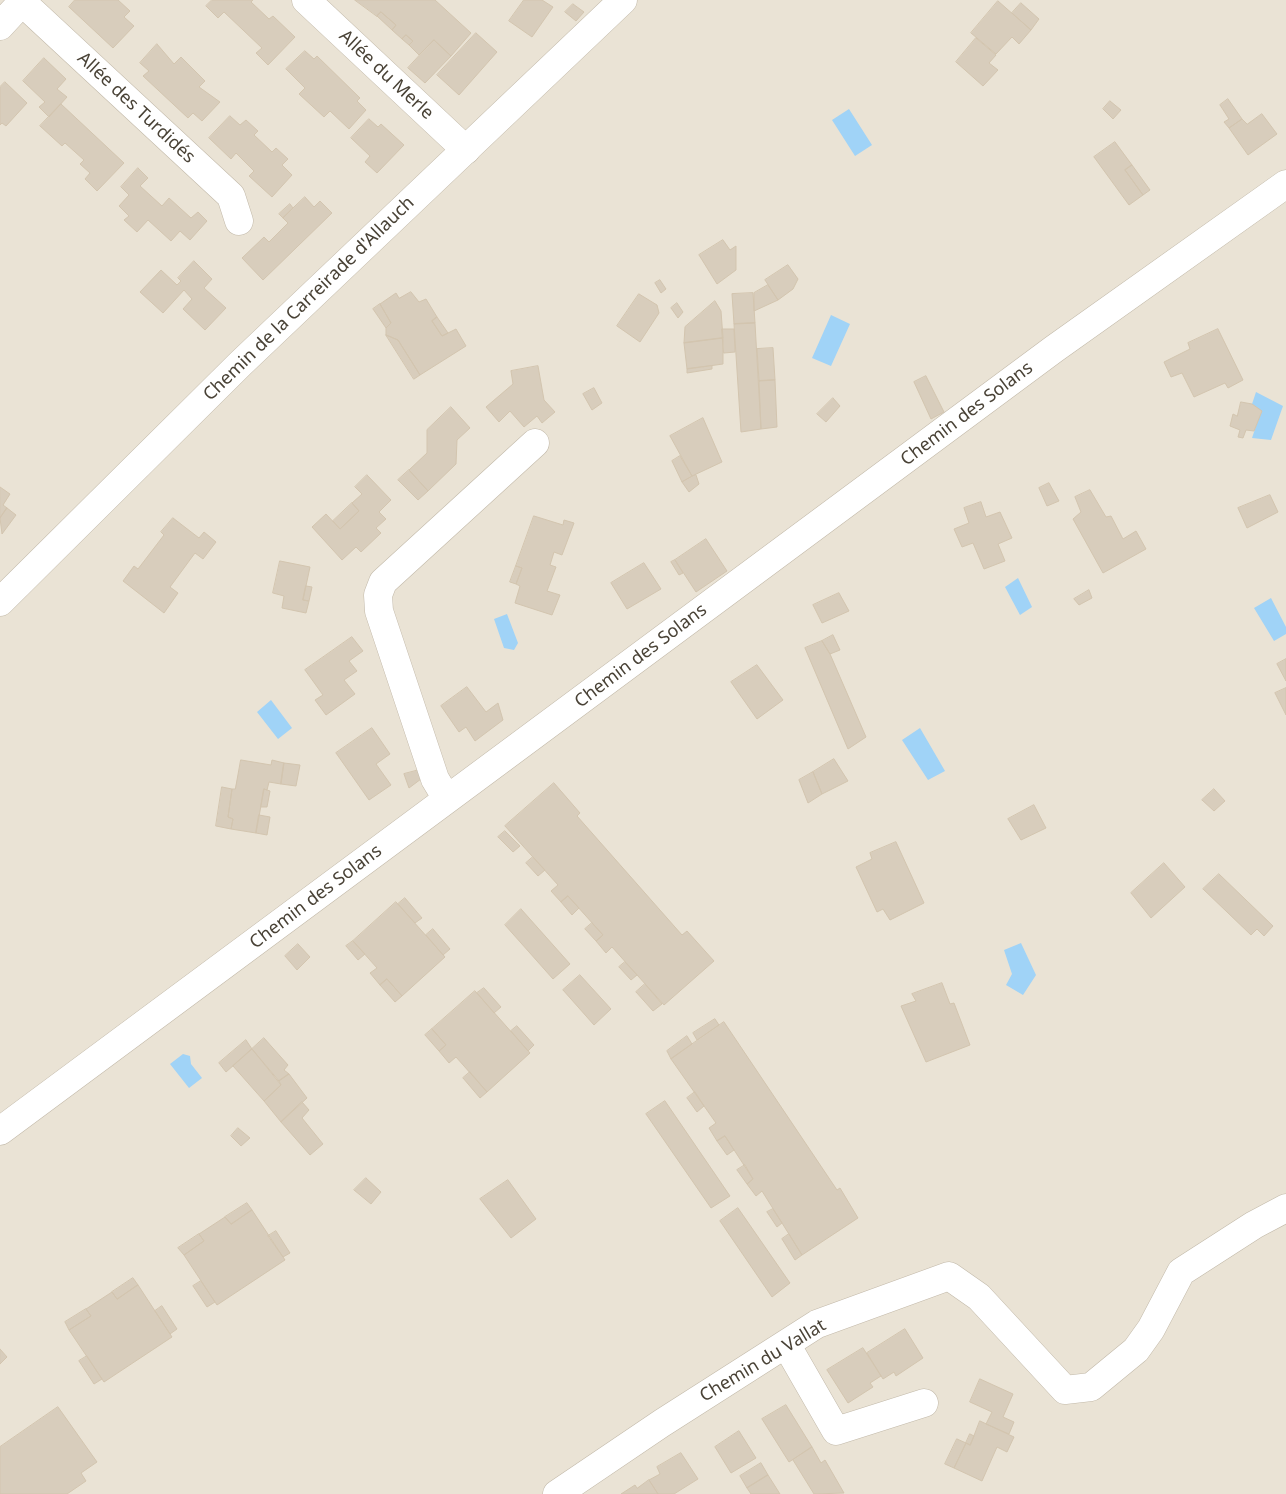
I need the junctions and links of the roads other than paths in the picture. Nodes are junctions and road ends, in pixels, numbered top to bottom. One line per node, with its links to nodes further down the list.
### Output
1 (306, 0): 5 (street, Allée du Merle)
2 (623, 0): 5 (street, Chemin de la Carreirade d'Allauch)
3 (23, 1): 4 (street); 7 (street, Allée des Turdidés)
4 (0, 26)
5 (466, 150): 9 (street, Chemin de la Carreirade d'Allauch)
6 (1286, 184): 10 (street, Chemin des Solans)
7 (239, 221)
8 (534, 443): 10 (street)
9 (0, 602)
10 (447, 799): 11 (street, Chemin des Solans)
11 (0, 1131)
12 (1286, 1208): 13 (street, Chemin du Vallat)
13 (786, 1344): 14 (street); 15 (street, Chemin du Vallat)
14 (924, 1403)
15 (558, 1494)

